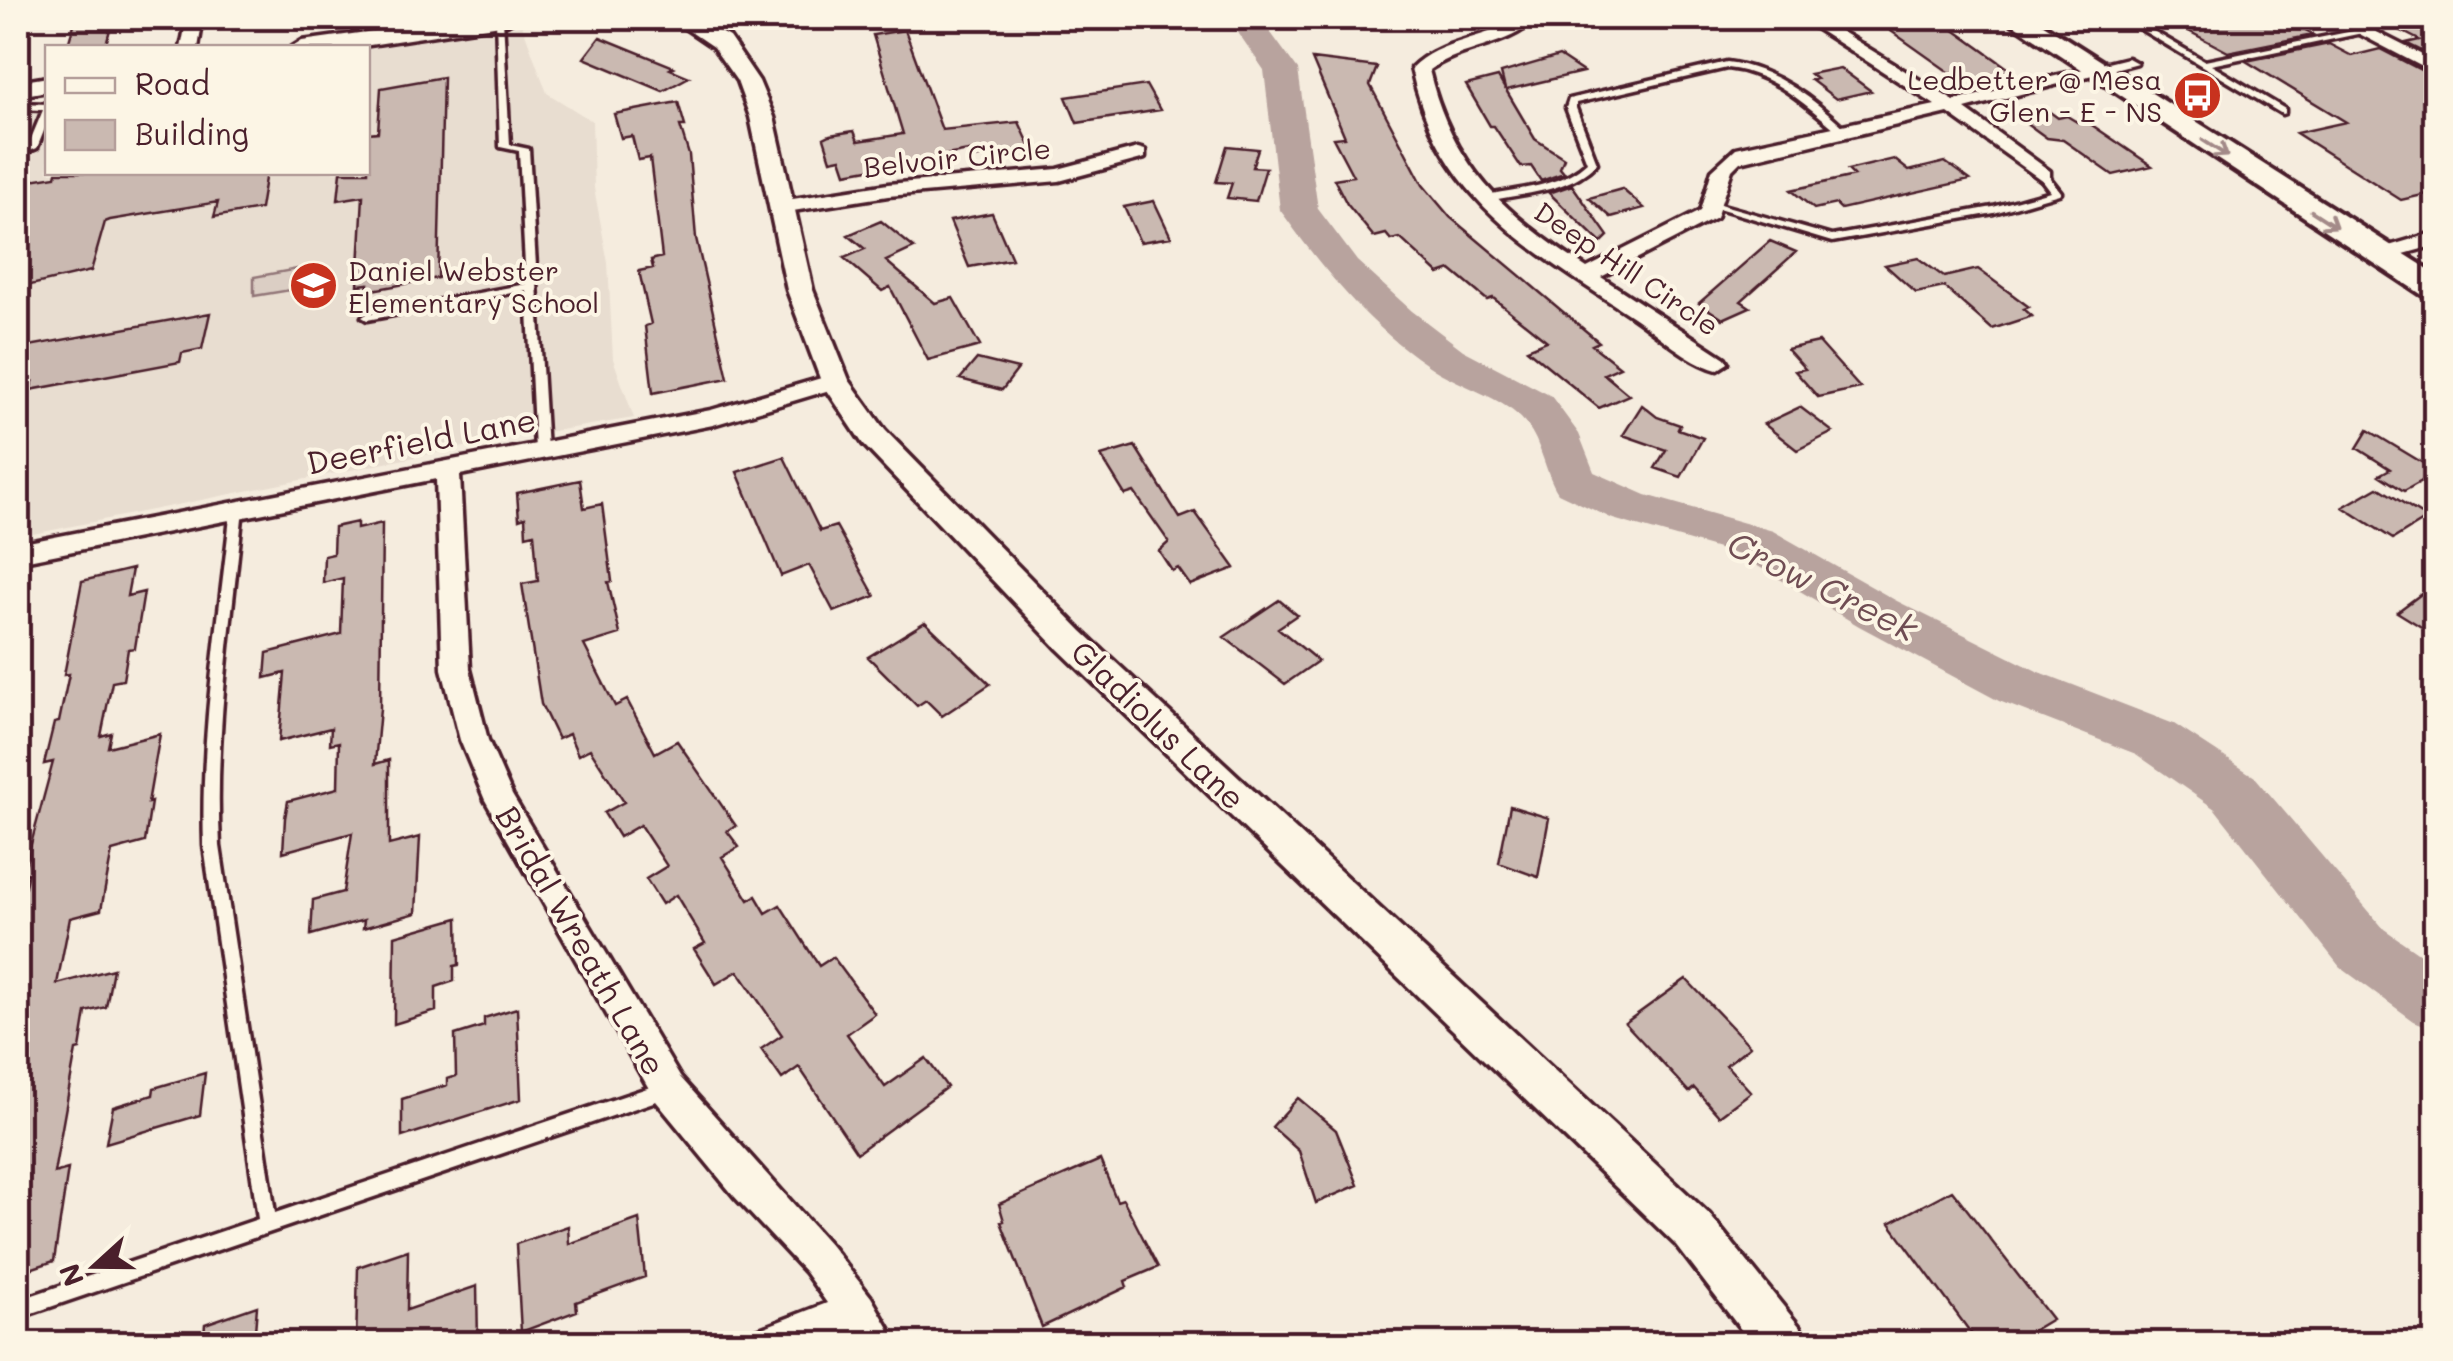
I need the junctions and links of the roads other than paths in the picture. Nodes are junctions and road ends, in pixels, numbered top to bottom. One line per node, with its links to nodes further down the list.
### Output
1 (195, 18): 11 (street)
2 (502, 18): 12 (street); 29 (lane)
3 (680, 18): 25 (street, Gladiolus Lane)
4 (1529, 18): 23 (street, Deep Hill Circle)
5 (1808, 18): 16 (street)
6 (2017, 18): 14 (main road)
7 (2053, 18): 14 (main road)
8 (2126, 18): 13 (lane)
9 (2338, 18): 10 (street)
10 (2363, 32): 13 (lane); 15 (street)
11 (190, 45)
12 (322, 45)
13 (2204, 64): 17 (lane)
14 (2114, 66): 16 (street); 26 (main road); 27 (main road, one-way to 27)
15 (2436, 69)
16 (1951, 108): 19 (street); 22 (street)
17 (2282, 112)
18 (45, 116): 20 (lane)
19 (1843, 131): 23 (lane); 24 (street)
20 (18, 153)
21 (1138, 154): 25 (street, Belvoir Circle)
22 (2043, 175): 24 (lane)
23 (1486, 198): 28 (street, Deep Hill Circle)
24 (1713, 205): 28 (street)
25 (780, 206): 33 (street, Gladiolus Lane)
26 (2429, 246): 27 (street)
27 (2379, 255): 30 (main road)
28 (1588, 275): 32 (street, Deep Hill Circle)
29 (531, 286): 31 (lane); 34 (lane)
30 (2436, 290)
31 (367, 318)
32 (1717, 362)
33 (835, 381): 34 (street, Deerfield Lane); 44 (street, Gladiolus Lane)
34 (541, 450): 35 (street, Deerfield Lane)
35 (448, 467): 36 (street, Deerfield Lane); 38 (street, Bridal Wreath Lane)
36 (237, 508): 37 (street, Deerfield Lane); 39 (lane)
37 (18, 553)
38 (668, 1089): 39 (lane); 41 (street, Bridal Wreath Lane)
39 (268, 1224): 40 (lane)
40 (18, 1309)
41 (858, 1310): 42 (street); 43 (street, Bridal Wreath Lane)
42 (771, 1344)
43 (879, 1344)
44 (1783, 1344)

